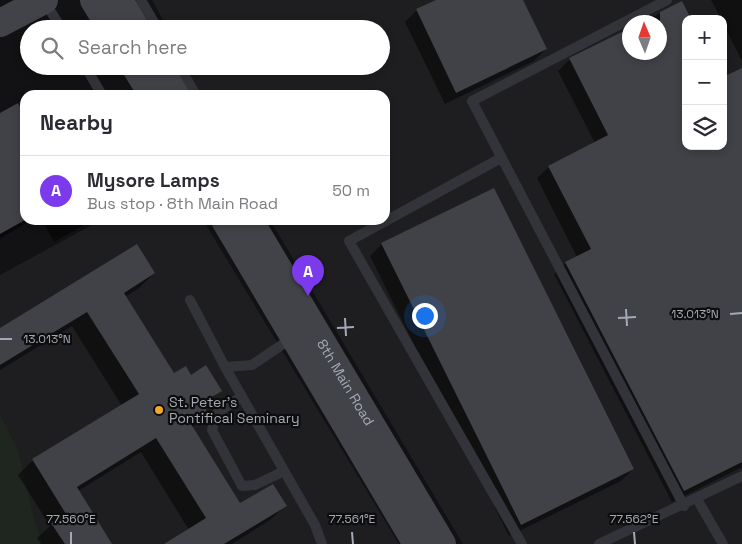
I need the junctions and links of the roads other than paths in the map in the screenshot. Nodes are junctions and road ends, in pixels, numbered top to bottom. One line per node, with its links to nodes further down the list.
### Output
1 (44, 0): 6 (lane); 10 (main road)
2 (94, 0): 7 (main road)
3 (119, 0): 8 (main road)
4 (141, 0): 9 (lane)
5 (668, 0): 17 (lane)
6 (56, 20)
7 (106, 20)
8 (131, 20)
9 (153, 20)
10 (0, 23)
11 (90, 75): 14 (lane)
12 (184, 75): 16 (lane)
13 (146, 81): 15 (main road)
14 (99, 90)
15 (165, 90)
16 (193, 90)
17 (501, 158): 18 (lane); 29 (lane)
18 (390, 219)
19 (228, 225): 23 (main road, 8th Main Road)
20 (252, 225): 32 (main road, 8th Main Road)
21 (378, 225): 33 (lane)
22 (190, 300): 24 (lane)
23 (293, 337): 24 (lane); 31 (main road, 8th Main Road)
24 (225, 367): 25 (lane)
25 (242, 396): 26 (lane); 26 (lane)
26 (284, 471): 30 (lane)
27 (742, 476): 28 (lane)
28 (697, 499): 29 (lane); 35 (lane)
29 (684, 506): 34 (lane)
30 (322, 544)
31 (417, 544)
32 (442, 544)
33 (522, 544)
34 (599, 544)
35 (723, 544)

